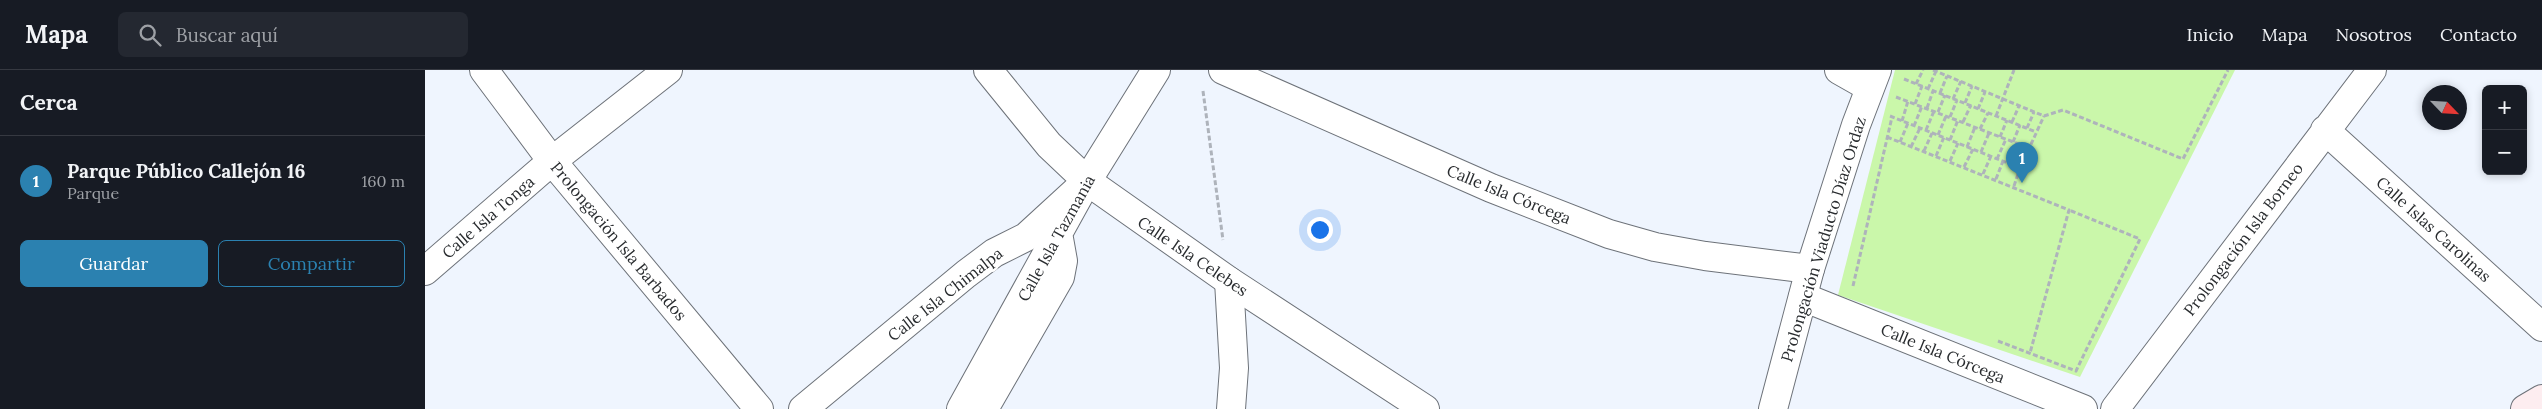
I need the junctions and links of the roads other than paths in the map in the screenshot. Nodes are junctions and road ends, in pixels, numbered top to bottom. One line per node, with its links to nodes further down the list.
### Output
1 (484, 70): 10 (street, Prolongación Isla Barbados)
2 (668, 70): 10 (street, Calle Isla Tonga)
3 (988, 70): 11 (street, Calle Isla Celebes)
4 (1155, 70): 11 (street, Calle Isla Tazmania)
5 (1223, 70): 13 (street, Calle Isla Córcega)
6 (1839, 70): 8 (street)
7 (2372, 70): 9 (street, Prolongación Isla Borneo)
8 (1873, 93): 13 (street, Prolongación Viaducto Díaz Ordaz)
9 (2325, 130): 17 (street, Calle Islas Carolinas); 27 (street, Prolongación Isla Borneo)
10 (552, 161): 14 (street, Calle Isla Tonga); 19 (street, Prolongación Isla Barbados)
11 (1087, 181): 12 (street, Calle Isla Tazmania); 15 (street, Calle Isla Celebes); 20 (street, Calle Isla Chimalpa)
12 (1058, 233): 21 (street, Calle Isla Tazmania); 22 (street)
13 (1811, 269): 16 (street, Prolongación Viaducto Díaz Ordaz)
14 (425, 271)
15 (1229, 281): 23 (street); 24 (street, Calle Isla Celebes)
16 (1803, 297): 25 (street, Prolongación Viaducto Díaz Ordaz); 26 (street, Calle Isla Córcega)
17 (2542, 327)
18 (2542, 399): 28 (main road)
19 (759, 409)
20 (803, 409)
21 (961, 409)
22 (984, 409)
23 (1231, 409)
24 (1425, 409)
25 (1773, 409)
26 (2083, 409)
27 (2115, 409)
28 (2525, 409)

